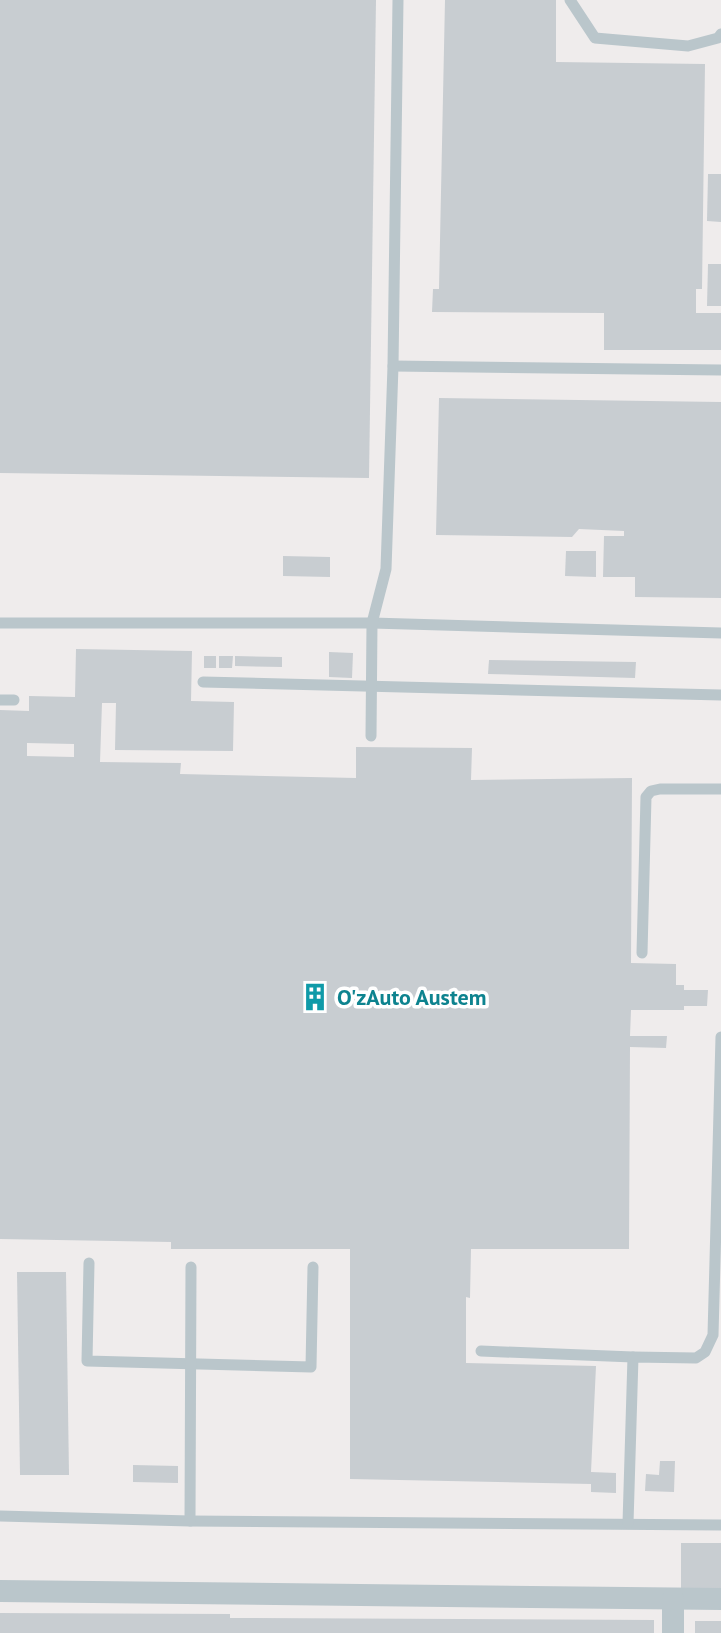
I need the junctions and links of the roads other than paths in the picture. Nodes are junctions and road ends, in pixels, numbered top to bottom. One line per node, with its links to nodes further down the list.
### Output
1 (398, 0): 4 (lane)
2 (570, 0): 3 (lane)
3 (721, 34)
4 (393, 366): 5 (lane); 7 (lane)
5 (721, 370)
6 (0, 623): 7 (lane)
7 (372, 623): 8 (lane); 10 (lane)
8 (721, 633)
9 (203, 682): 10 (lane)
10 (371, 686): 11 (lane); 14 (lane)
11 (721, 695)
12 (0, 700): 13 (lane)
13 (14, 700)
14 (371, 736)
15 (721, 789): 16 (lane)
16 (642, 953)
17 (721, 1037): 22 (lane)
18 (89, 1263): 23 (lane)
19 (191, 1267): 23 (lane)
20 (313, 1267): 23 (lane)
21 (481, 1351): 22 (lane)
22 (633, 1357): 26 (lane)
23 (191, 1364): 25 (lane)
24 (0, 1516): 25 (lane)
25 (190, 1521): 26 (lane)
26 (628, 1523): 27 (lane)
27 (721, 1525)
28 (0, 1591): 29 (street)
29 (673, 1599): 30 (street); 31 (street)
30 (721, 1599)
31 (673, 1633)

